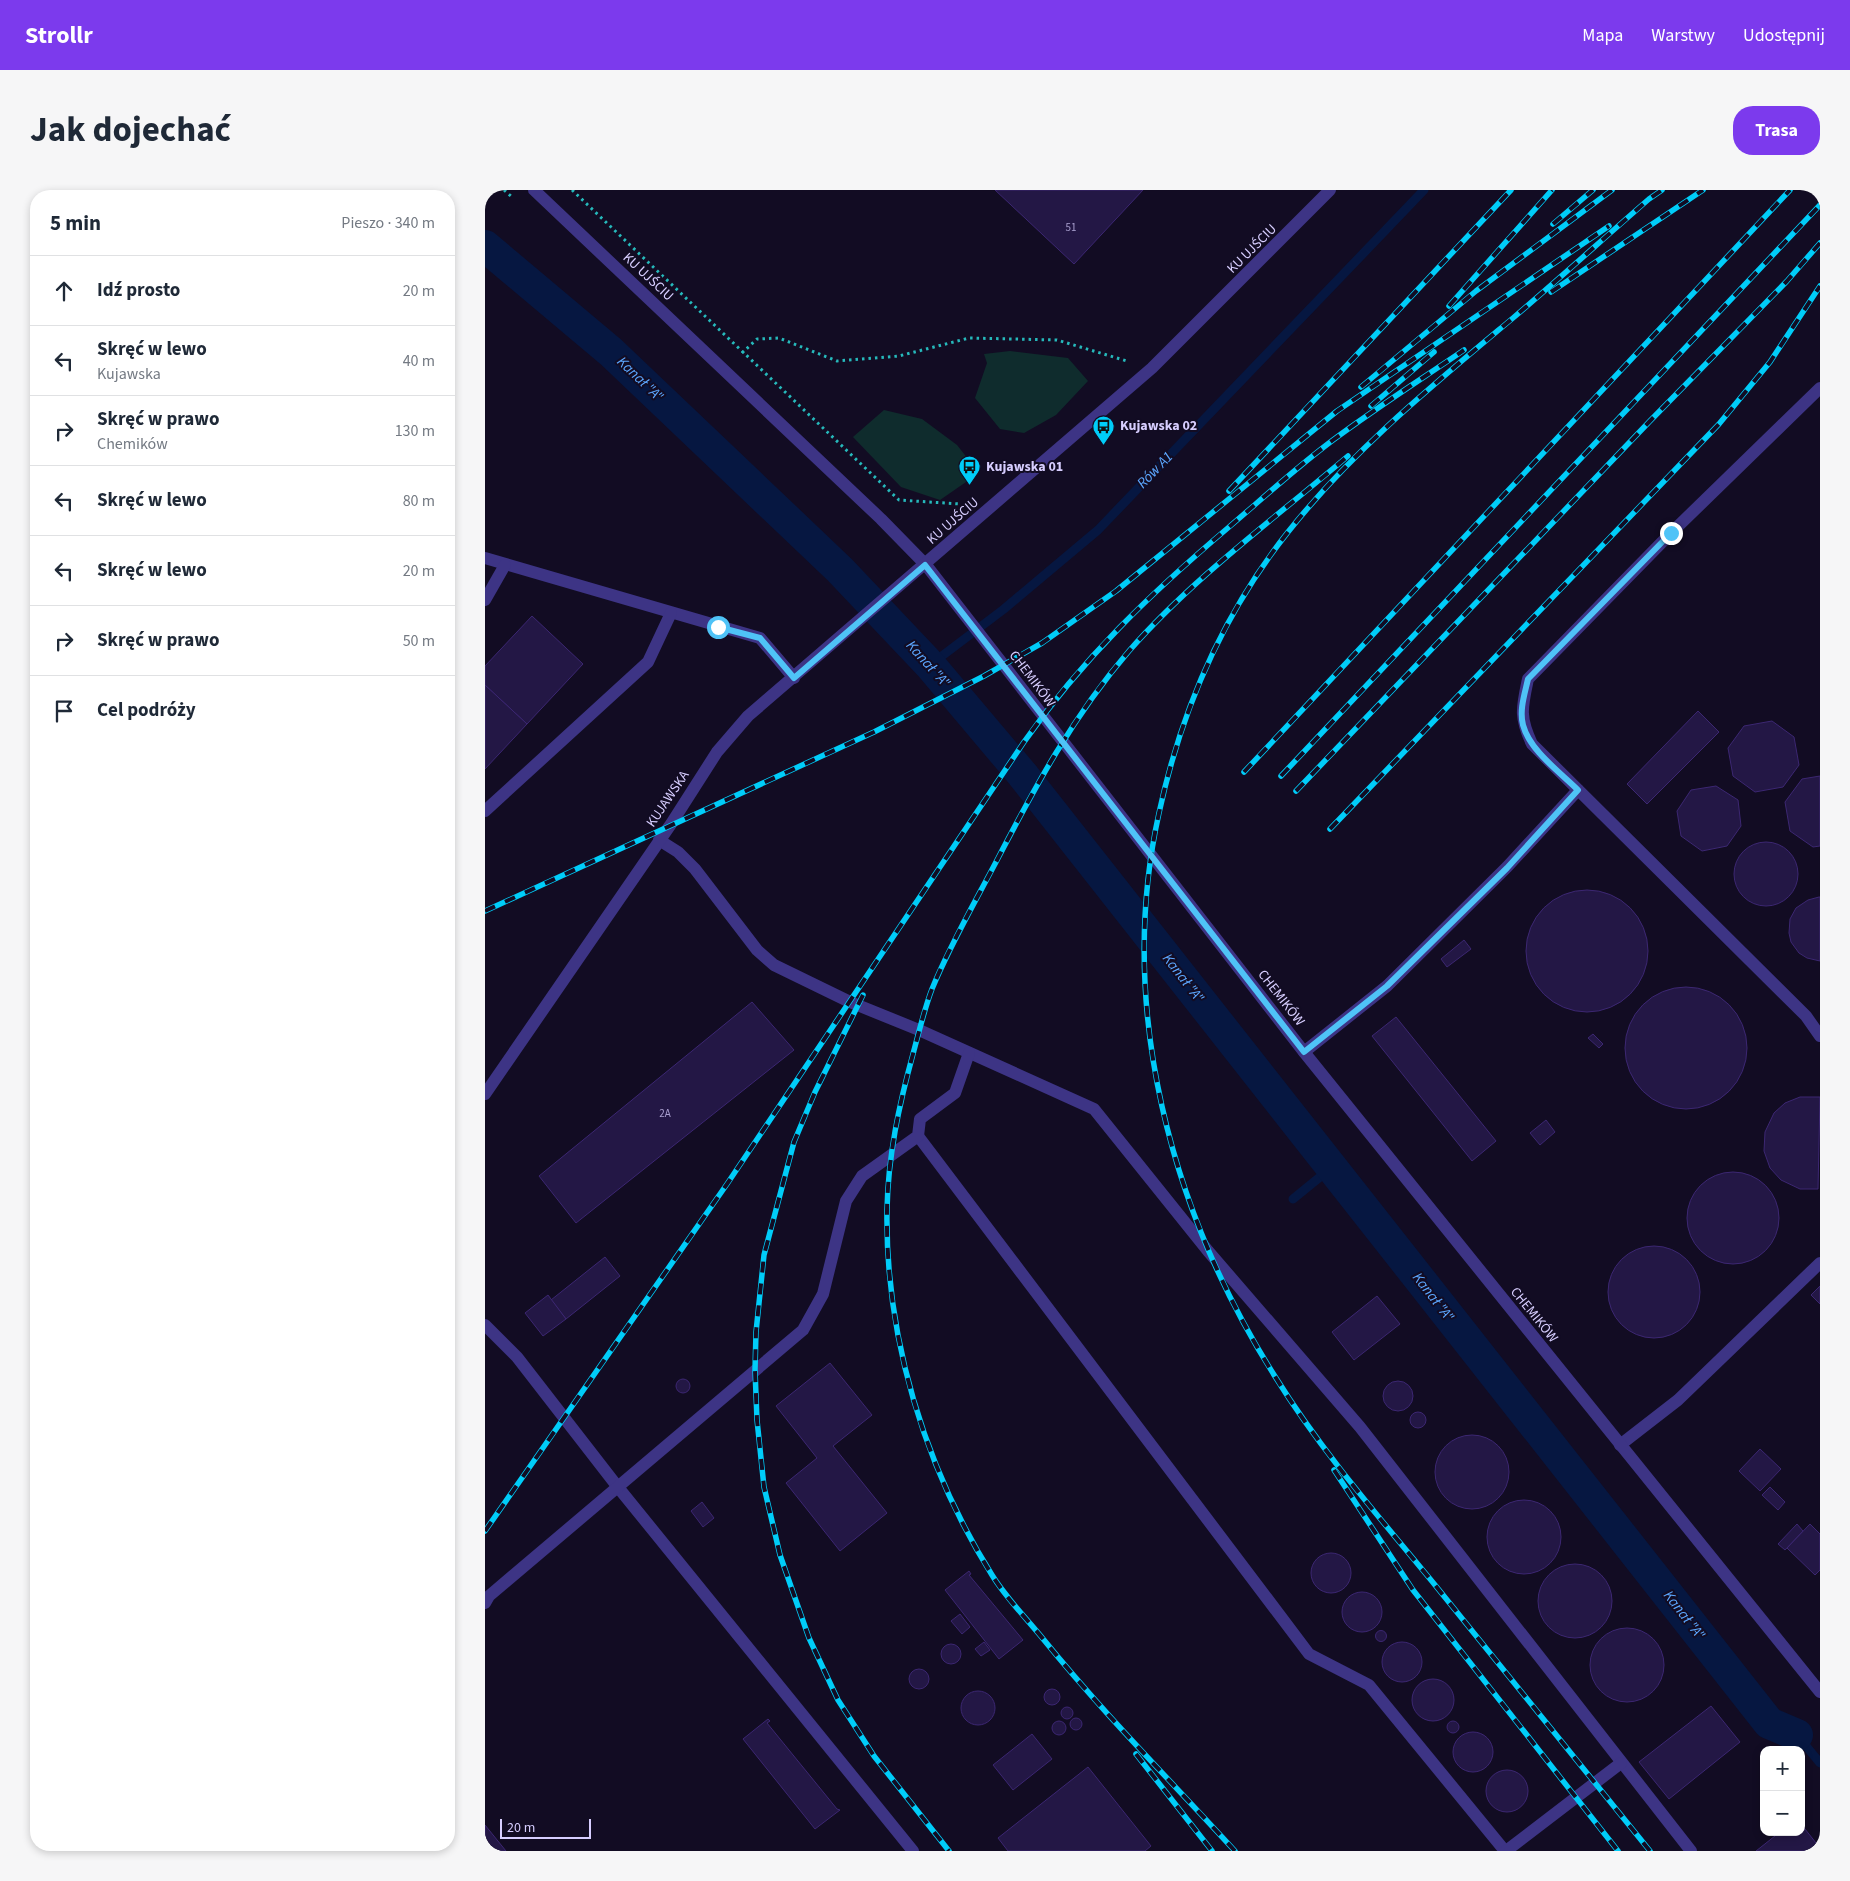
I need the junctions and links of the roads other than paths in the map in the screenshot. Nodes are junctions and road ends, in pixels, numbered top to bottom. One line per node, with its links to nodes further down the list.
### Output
1 (534, 190): 6 (street, KU UJŚCIU)
2 (1330, 190): 6 (street, KU UJŚCIU)
3 (1820, 388): 10 (street)
4 (485, 558): 5 (street)
5 (505, 565): 7 (street); 8 (street)
6 (925, 565): 9 (street, KUJAWSKA); 14 (street, CHEMIKÓW)
7 (485, 600)
8 (671, 613): 9 (street); 11 (street)
9 (794, 678): 12 (street, KUJAWSKA)
10 (1578, 790): 13 (street); 14 (street)
11 (485, 811)
12 (659, 840): 15 (street); 16 (street, KUJAWSKA)
13 (1820, 1036)
14 (1304, 1052): 20 (street, CHEMIKÓW)
15 (969, 1053): 17 (street); 24 (street)
16 (485, 1094)
17 (918, 1136): 21 (street); 26 (street)
18 (1820, 1262): 20 (street)
19 (485, 1325): 21 (street)
20 (1620, 1445): 23 (street, CHEMIKÓW)
21 (617, 1486): 22 (street); 25 (street)
22 (485, 1603)
23 (1820, 1692)
24 (1621, 1763): 26 (street); 27 (street)
25 (913, 1851)
26 (1506, 1851)
27 (1691, 1851)

